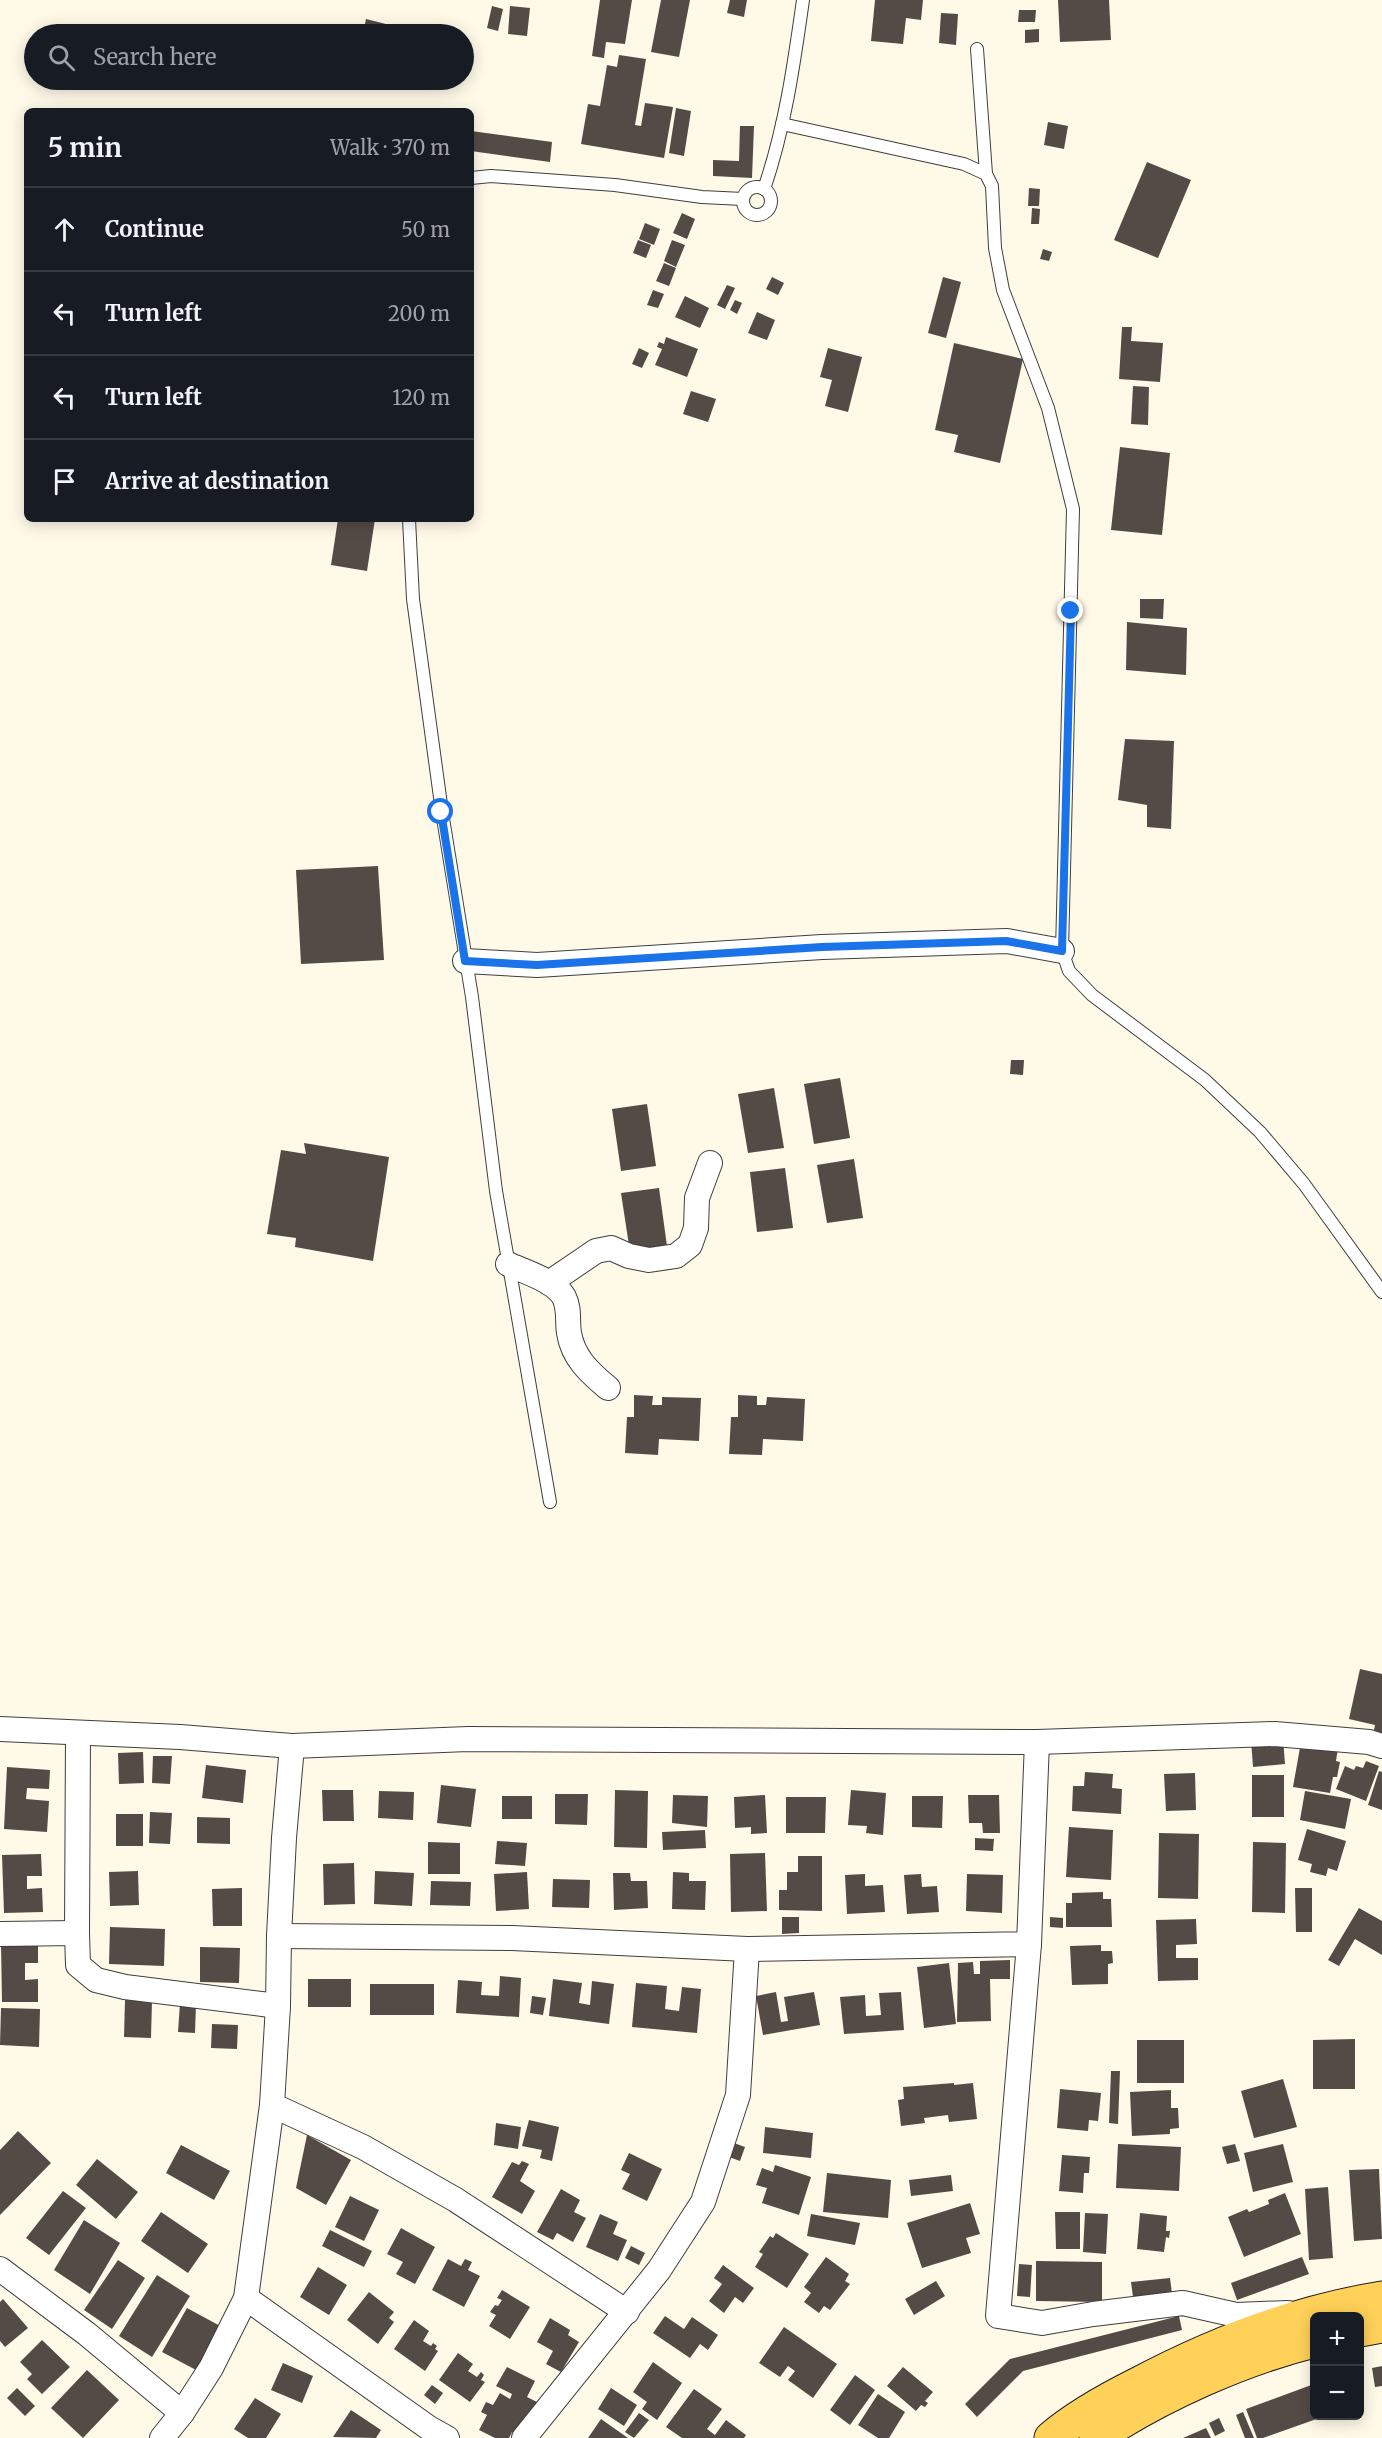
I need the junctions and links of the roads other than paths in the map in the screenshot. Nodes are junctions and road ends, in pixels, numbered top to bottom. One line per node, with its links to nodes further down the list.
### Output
1 (803, 0): 3 (lane)
2 (977, 50): 4 (lane)
3 (782, 124): 4 (lane); 6 (lane)
4 (986, 174): 9 (lane)
5 (474, 178): 7 (lane)
6 (764, 189): 7 (lane); 7 (lane)
7 (743, 199)
8 (409, 522): 10 (lane)
9 (1062, 951): 10 (street); 14 (lane)
10 (465, 961): 12 (lane)
11 (711, 1163): 13 (street)
12 (508, 1264): 13 (street); 16 (lane)
13 (549, 1283): 15 (street)
14 (1382, 1292)
15 (608, 1389)
16 (550, 1502)
17 (0, 1729): 18 (street)
18 (78, 1734): 20 (street); 22 (street)
19 (1037, 1742): 20 (street); 21 (street); 25 (street)
20 (292, 1746): 24 (street)
21 (1382, 1746)
22 (77, 1933): 23 (street); 27 (street)
23 (0, 1934)
24 (279, 1936): 26 (street); 27 (street)
25 (1029, 1944): 26 (street); 34 (street)
26 (747, 1949): 32 (street)
27 (278, 2006): 28 (street)
28 (272, 2105): 30 (street); 32 (street)
29 (0, 2269): 39 (street)
30 (246, 2298): 39 (street); 40 (street)
31 (1382, 2298): 33 (main road)
32 (627, 2312): 42 (street)
33 (1348, 2312)
34 (1310, 2326)
35 (1382, 2326): 38 (main road)
36 (1310, 2327): 43 (main road)
37 (1310, 2329): 44 (main road)
38 (1364, 2329)
39 (182, 2413): 41 (street)
40 (433, 2435)
41 (162, 2438)
42 (524, 2438)
43 (1051, 2438)
44 (1096, 2438)

